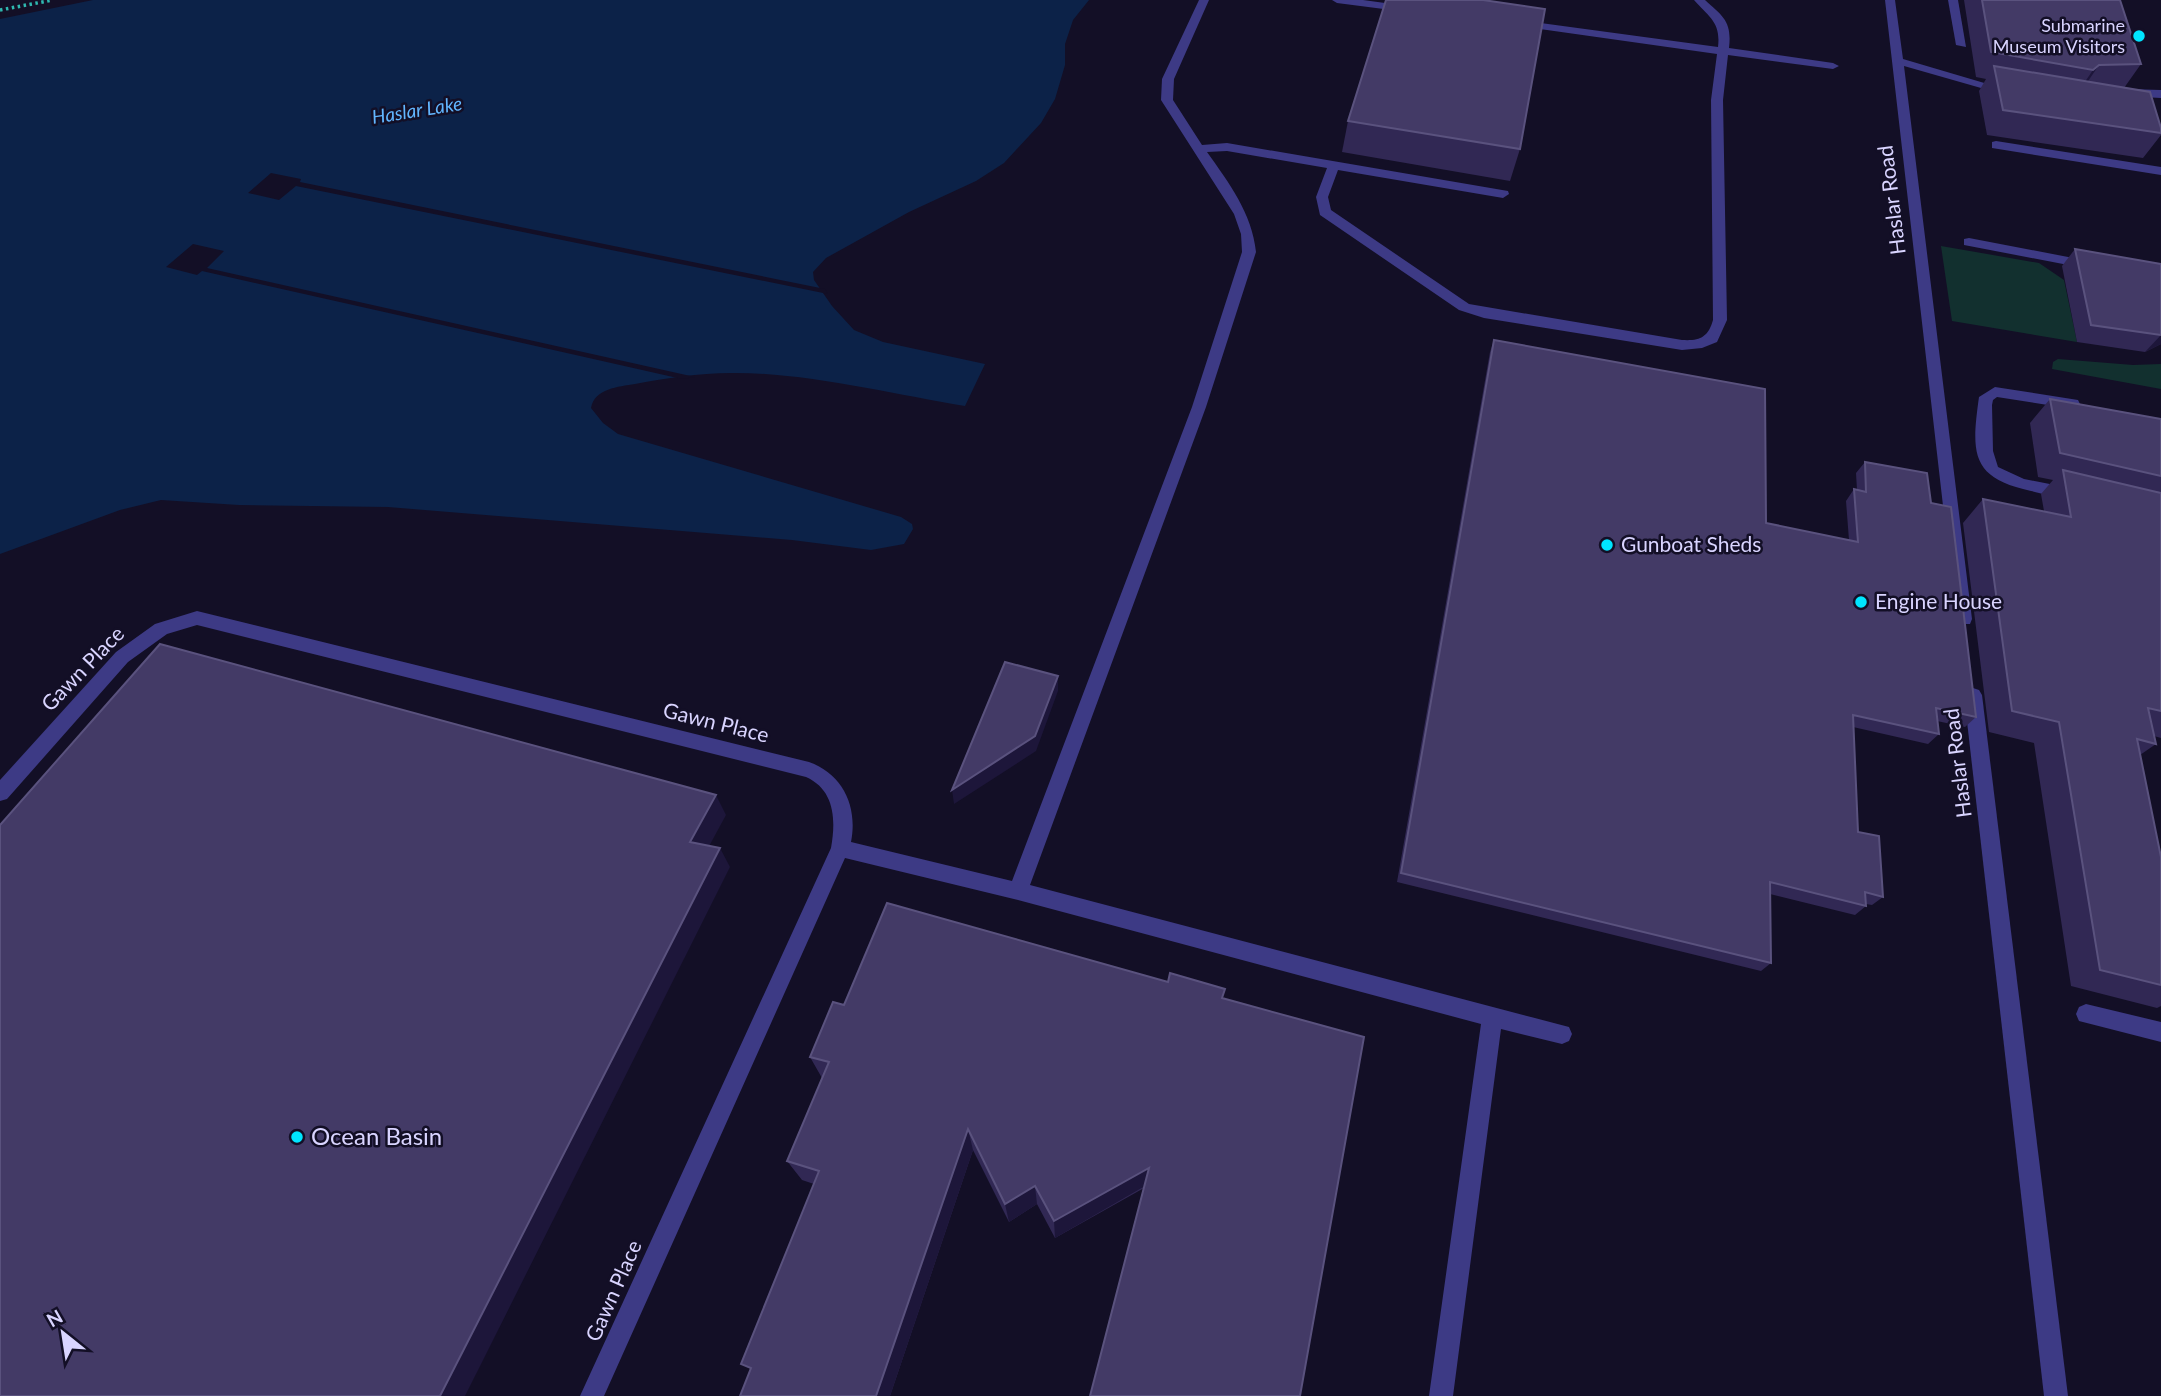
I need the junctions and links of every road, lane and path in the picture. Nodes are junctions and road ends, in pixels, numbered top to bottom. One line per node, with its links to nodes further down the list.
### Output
1 (53, 0): 7 (path)
2 (1204, 0): 18 (street)
3 (1337, 0): 8 (street)
4 (1699, 0): 11 (street)
5 (1890, 0): 12 (street, Haslar Road)
6 (1953, 0): 10 (street)
7 (0, 10)
8 (1420, 11)
9 (1502, 21): 11 (street)
10 (1962, 45)
11 (1722, 50): 13 (street); 19 (street)
12 (1898, 61): 14 (street); 26 (street, Haslar Road)
13 (1833, 66)
14 (2019, 92)
15 (2161, 94): 16 (street)
16 (2114, 95)
17 (1996, 145): 20 (street)
18 (1199, 149): 19 (street); 30 (street)
19 (1334, 165): 21 (street)
20 (2161, 171)
21 (1503, 194)
22 (1969, 242): 23 (street)
23 (2106, 268)
24 (2093, 408): 25 (street)
25 (2086, 497)
26 (1967, 639)
27 (1972, 680): 37 (street, Haslar Road)
28 (0, 793): 29 (street, Gawn Place)
29 (840, 848): 30 (street); 35 (street, Gawn Place)
30 (1018, 891): 32 (street)
31 (2086, 1014): 33 (street)
32 (1492, 1017): 34 (street); 36 (street)
33 (2161, 1032)
34 (1562, 1034)
35 (592, 1396)
36 (1441, 1396)
37 (2056, 1396)

